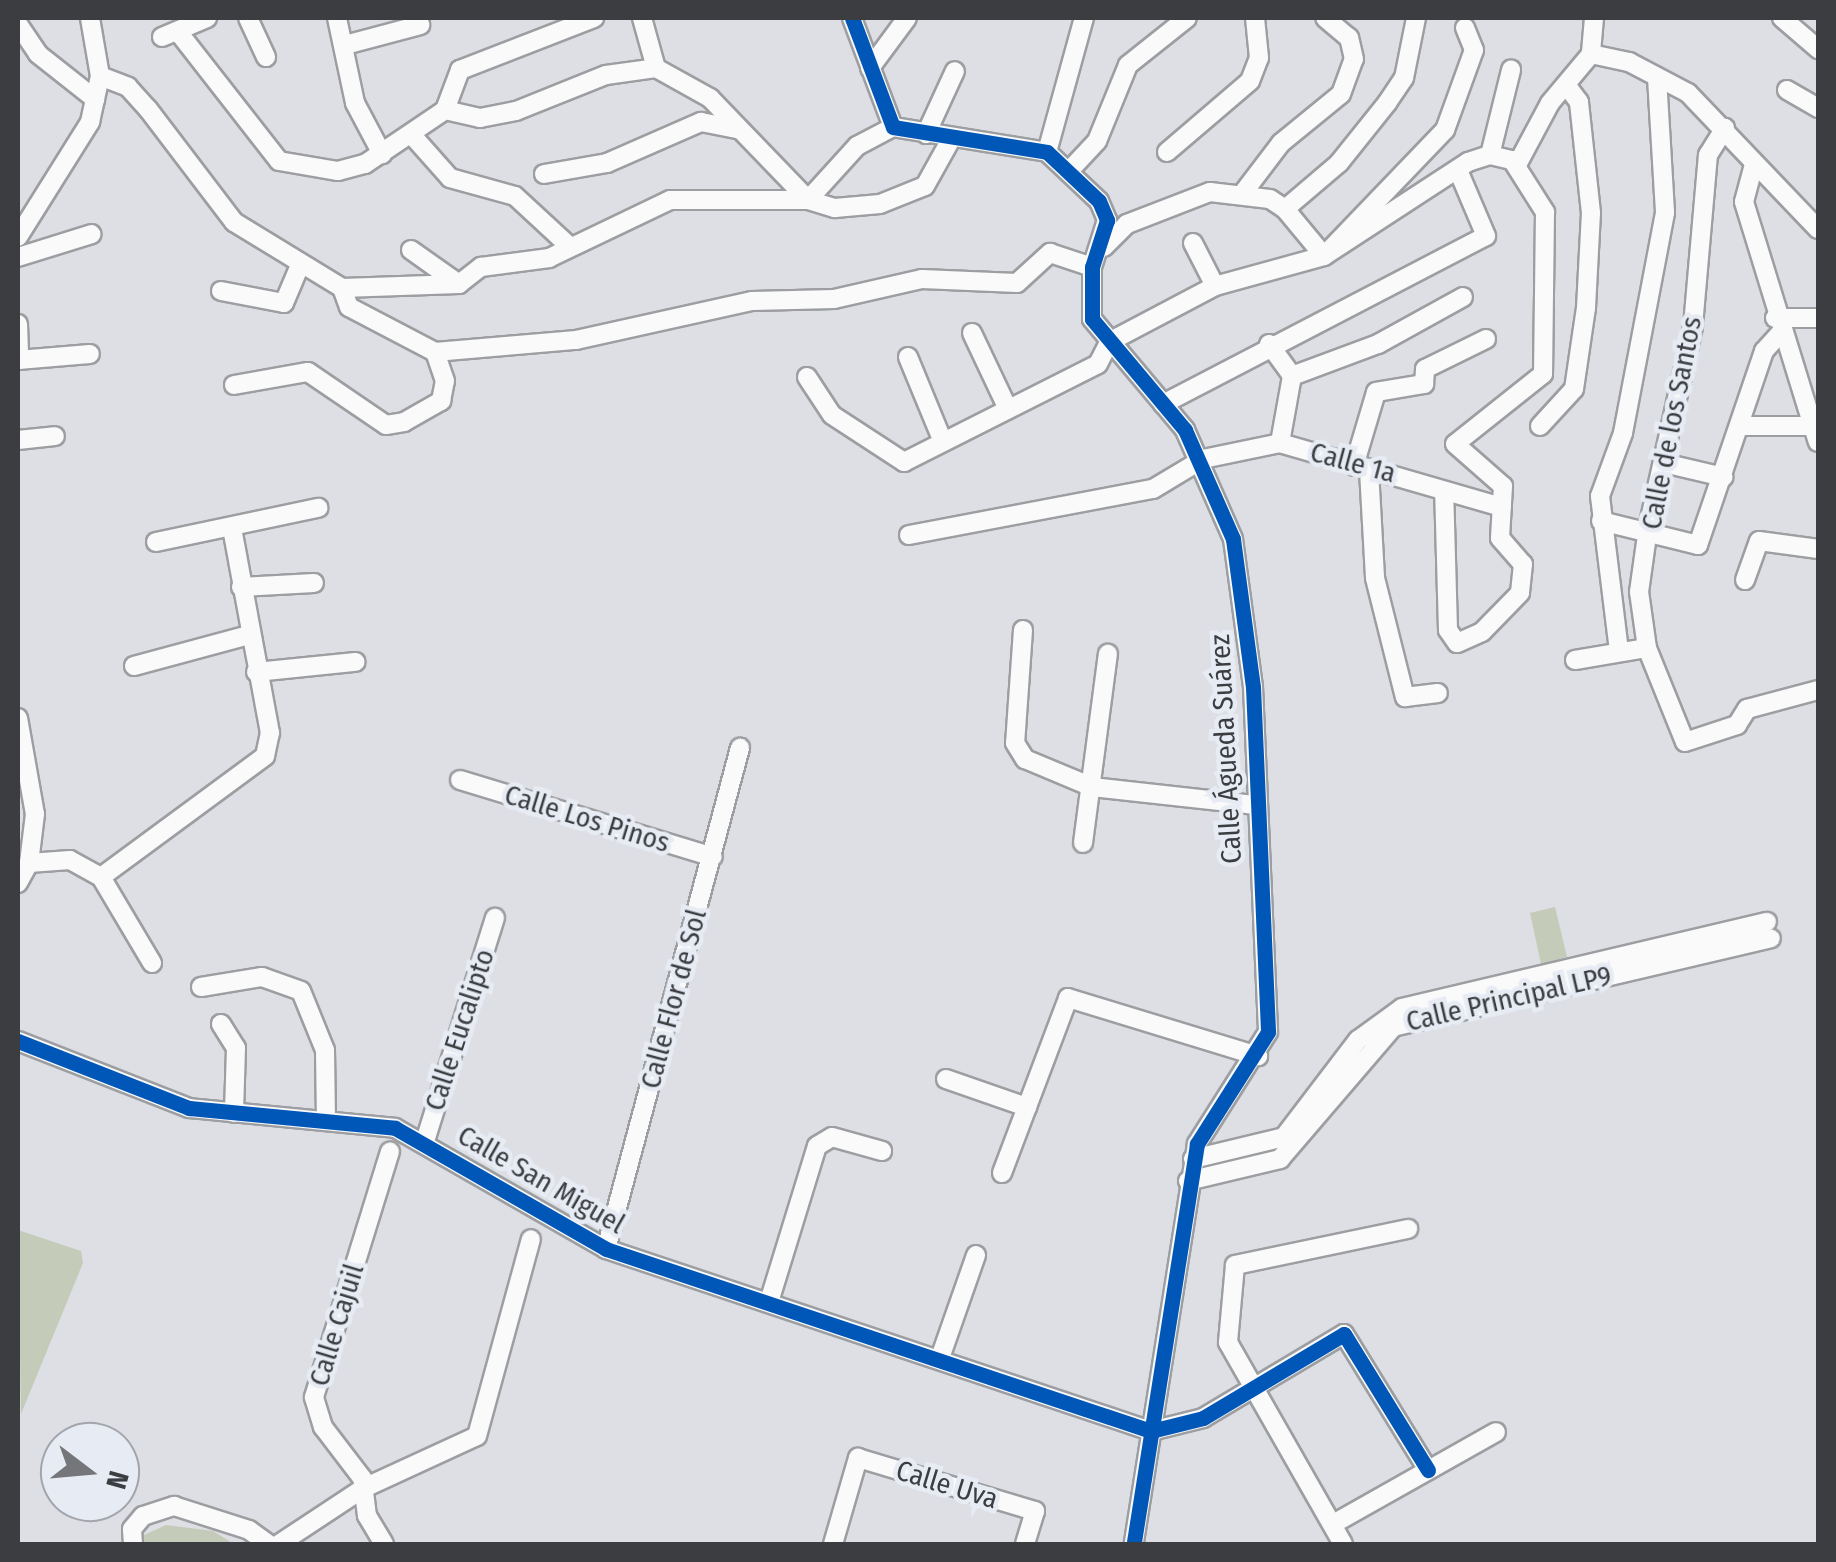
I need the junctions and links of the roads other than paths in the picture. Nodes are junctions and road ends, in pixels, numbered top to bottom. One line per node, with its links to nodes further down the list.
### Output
1 (90, 18): 27 (street)
2 (208, 18): 42 (street)
3 (248, 18): 22 (street)
4 (337, 18): 19 (street)
5 (594, 18): 33 (street)
6 (642, 18): 23 (street)
7 (852, 18): 24 (street)
8 (907, 18): 24 (street)
9 (1084, 18): 40 (street)
10 (1187, 18): 47 (street)
11 (1255, 18): 41 (street)
12 (1325, 18): 49 (street)
13 (1416, 18): 51 (street)
14 (1594, 18): 21 (street)
15 (1782, 18): 20 (street)
16 (18, 24): 31 (street)
17 (420, 25): 19 (street)
18 (1465, 28): 58 (street)
19 (345, 45): 42 (street)
20 (1818, 49)
21 (1591, 54): 28 (street); 29 (street)
22 (266, 57)
23 (656, 68): 33 (street); 36 (street)
24 (870, 68): 34 (street)
25 (1511, 70): 43 (street)
26 (955, 71): 38 (street)
27 (100, 76): 31 (street); 61 (street)
28 (1657, 79): 35 (street); 97 (street)
29 (1566, 85): 44 (street); 83 (street)
30 (1787, 90): 32 (street)
31 (96, 99): 54 (street)
32 (1818, 108)
33 (445, 110): 37 (street)
34 (892, 126): 38 (street); 50 (street)
35 (1725, 128): 45 (street); 91 (street, Calle de los Santos)
36 (736, 129): 48 (street); 50 (street)
37 (411, 134): 42 (street); 56 (street)
38 (926, 134): 39 (street)
39 (951, 139): 40 (street); 50 (street)
40 (1047, 152): 47 (street, Calle Águeda Suárez)
41 (1167, 152)
42 (382, 154)
43 (1490, 154): 44 (street); 46 (street)
44 (1518, 164): 95 (street)
45 (1754, 168): 52 (street); 69 (street)
46 (1458, 170): 58 (street); 73 (street)
47 (1069, 171): 60 (street, Calle Águeda Suárez)
48 (544, 174)
49 (1243, 193): 51 (street); 60 (street)
50 (808, 200): 56 (street)
51 (1285, 209): 58 (street)
52 (1818, 229)
53 (92, 234): 59 (street)
54 (18, 237)
55 (1193, 243): 63 (street)
56 (570, 246): 62 (street)
57 (411, 250): 62 (street)
58 (1324, 256): 63 (street)
59 (18, 257)
60 (1095, 260): 72 (street, Calle Águeda Suárez); 74 (street)
61 (299, 267): 64 (street); 65 (street)
62 (460, 284): 64 (street)
63 (1215, 286): 72 (street)
64 (342, 288): 74 (street)
65 (221, 291)
66 (1464, 297): 78 (street)
67 (1818, 318): 69 (street)
68 (18, 324): 77 (street)
69 (1777, 326): 84 (street); 85 (street)
70 (972, 333): 82 (street)
71 (1486, 339): 92 (street)
72 (1109, 342): 81 (street, Calle Águeda Suárez); 82 (street)
73 (1269, 344): 78 (street); 81 (street)
74 (435, 352): 80 (street)
75 (90, 354): 77 (street)
76 (908, 357): 87 (street)
77 (18, 360)
78 (1292, 376): 89 (street)
79 (806, 378): 87 (street)
80 (234, 386)
81 (1163, 404): 90 (street, Calle Águeda Suárez)
82 (1008, 409): 87 (street)
83 (1540, 426)
84 (1742, 426): 85 (street); 93 (street)
85 (1817, 431)
86 (55, 436): 88 (street)
87 (941, 437)
88 (18, 440)
89 (1280, 443): 90 (street, Calle 1a); 92 (street, Calle 1a)
90 (1202, 459): 100 (street, Calle 1a); 122 (street, Calle Águeda Suárez)
91 (1668, 464): 93 (street); 99 (street, Calle de los Santos)
92 (1361, 468): 94 (street, Calle 1a); 116 (street)
93 (1723, 477): 99 (street)
94 (1444, 491): 95 (street, Calle 1a); 95 (street)
95 (1502, 507)
96 (318, 508): 98 (street)
97 (1601, 521): 99 (street); 109 (street)
98 (232, 527): 101 (street); 105 (street)
99 (1648, 528): 108 (street, Calle de los Santos)
100 (908, 535)
101 (156, 542)
102 (1818, 549): 103 (street)
103 (1745, 580)
104 (314, 583): 105 (street)
105 (241, 587): 107 (street)
106 (1022, 630): 121 (street)
107 (248, 635): 113 (street); 114 (street)
108 (1647, 648): 109 (street); 115 (street, Calle de los Santos)
109 (1618, 652): 111 (street)
110 (1108, 654): 121 (street)
111 (1575, 660)
112 (355, 662): 114 (street)
113 (134, 666)
114 (256, 672): 126 (street)
115 (1818, 690)
116 (1438, 693)
117 (18, 718): 120 (street)
118 (740, 748): 124 (street, Calle Flor de Sol)
119 (460, 780): 124 (street, Calle Los Pinos)
120 (25, 787): 125 (street)
121 (1092, 788): 122 (street); 123 (street)
122 (1254, 805): 134 (street, Calle Águeda Suárez)
123 (1082, 843)
124 (713, 857): 148 (street, Calle Flor de Sol)
125 (29, 863): 126 (street); 127 (street)
126 (100, 877): 130 (street)
127 (18, 883)
128 (495, 918): 139 (street, Calle Eucalipto)
129 (1769, 930): 143 (street, Calle Principal LP9)
130 (152, 963)
131 (201, 987): 138 (street)
132 (221, 1024): 137 (street)
133 (18, 1041): 137 (street, Calle San Miguel)
134 (1258, 1056): 136 (street); 142 (street, Calle Águeda Suárez)
135 (946, 1079): 136 (street)
136 (1026, 1107): 144 (street)
137 (234, 1112): 138 (street, Calle San Miguel)
138 (326, 1121): 139 (street, Calle San Miguel)
139 (425, 1141): 148 (street, Calle San Miguel)
140 (882, 1151): 150 (street)
141 (390, 1152): 156 (street, Calle Cajuil)
142 (1194, 1159): 143 (street, Calle Principal LP9); 145 (street, Calle Águeda Suárez)
143 (1244, 1160): 145 (street, Calle Principal LP9)
144 (1002, 1173)
145 (1188, 1181): 153 (street, Calle Águeda Suárez)
146 (1408, 1229): 152 (street)
147 (530, 1240): 156 (street)
148 (606, 1250): 150 (street, Calle San Miguel)
149 (976, 1255): 151 (street)
150 (769, 1302): 151 (street, Calle San Miguel)
151 (940, 1358): 153 (street, Calle San Miguel)
152 (1250, 1392): 153 (street); 155 (street); 157 (street)
153 (1150, 1431): 164 (street, Calle Águeda Suárez)
154 (1496, 1432): 155 (street)
155 (1428, 1470): 157 (street)
156 (364, 1488): 160 (street); 161 (street, Calle Cajuil)
157 (1333, 1524): 165 (street)
158 (132, 1537): 159 (street)
159 (268, 1544)
160 (279, 1544)
161 (384, 1544)
162 (833, 1544): 163 (street, Calle Uva)
163 (1025, 1544)
164 (1134, 1544)
165 (1343, 1544)

